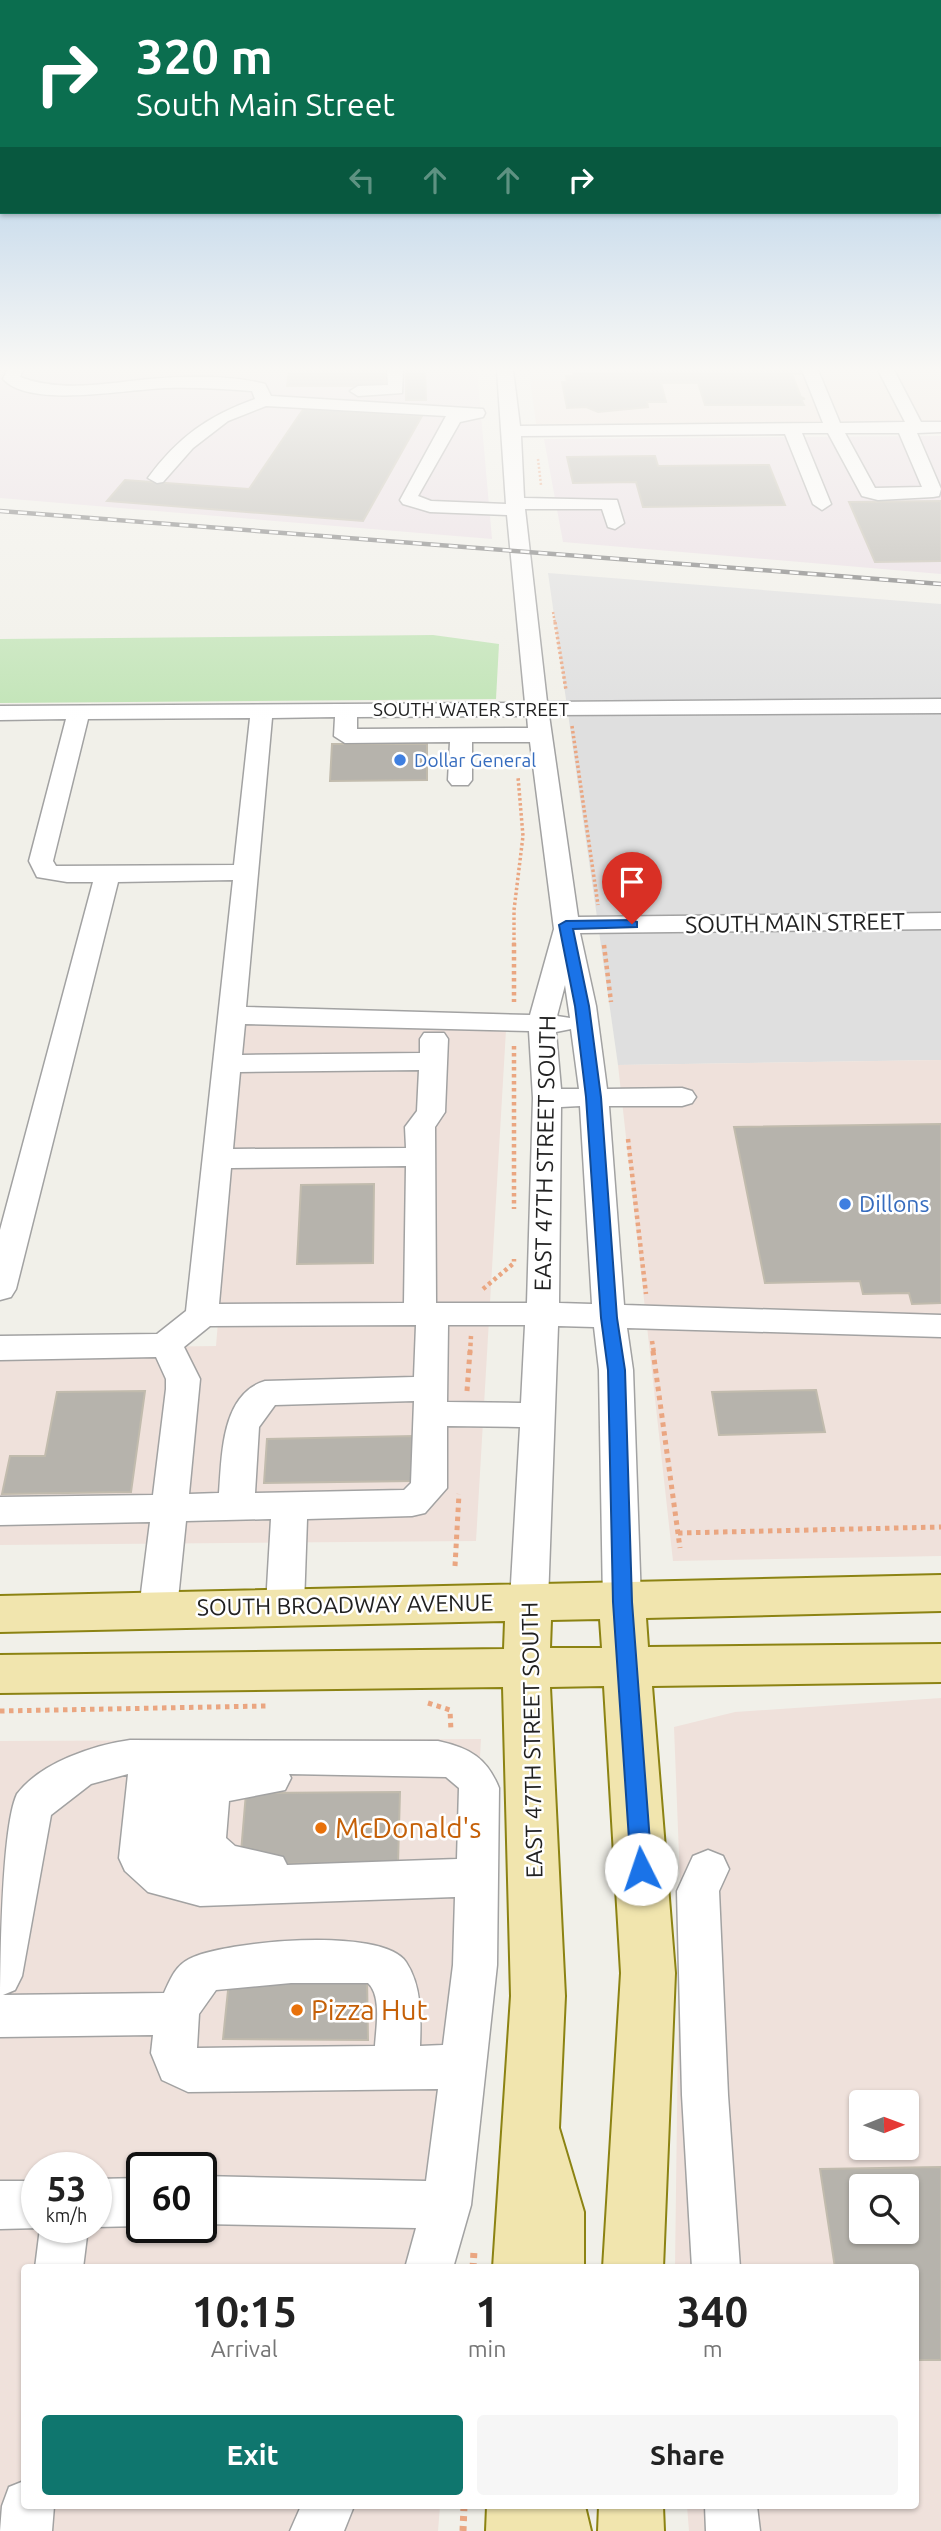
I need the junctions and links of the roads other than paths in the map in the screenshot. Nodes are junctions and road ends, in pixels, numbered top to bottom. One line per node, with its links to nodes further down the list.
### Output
1 (413, 488): 7 (street)
2 (515, 488): 7 (street)
3 (816, 488): 6 (street)
4 (864, 488): 5 (street)
5 (933, 488)
6 (822, 504)
7 (516, 507): 8 (street); 10 (street)
8 (615, 523)
9 (941, 706): 10 (street, SOUTH WATER STREET)
10 (537, 709): 12 (street, SOUTH WATER STREET); 15 (street)
11 (262, 710): 12 (street, SOUTH WATER STREET); 13 (street, SOUTH WATER STREET); 18 (street)
12 (347, 710): 16 (street)
13 (79, 712): 14 (street, SOUTH WATER STREET); 19 (street)
14 (0, 713)
15 (541, 735): 16 (street); 21 (street)
16 (461, 736): 17 (street)
17 (460, 780)
18 (245, 872): 19 (street); 22 (street)
19 (108, 874): 33 (street)
20 (941, 921): 21 (street, SOUTH MAIN STREET)
21 (566, 925): 24 (street, EAST 47TH STREET SOUTH); 25 (street, EAST 47TH STREET SOUTH)
22 (230, 1016): 23 (street); 27 (street)
23 (435, 1021): 24 (street); 26 (street)
24 (528, 1023): 25 (street); 30 (street, EAST 47TH STREET SOUTH)
25 (584, 1024): 28 (street, EAST 47TH STREET SOUTH)
26 (433, 1061): 27 (street); 31 (street)
27 (225, 1064): 32 (street)
28 (594, 1097): 29 (street); 30 (street); 37 (street, EAST 47TH STREET SOUTH)
29 (682, 1097)
30 (547, 1098): 35 (street, EAST 47TH STREET SOUTH)
31 (421, 1157): 32 (street); 34 (street)
32 (216, 1159): 36 (street)
33 (0, 1289)
34 (426, 1313): 35 (street); 36 (street); 41 (street)
35 (542, 1314): 37 (street); 42 (street, EAST 47TH STREET SOUTH)
36 (202, 1315): 39 (street)
37 (609, 1318): 38 (street); 49 (street, EAST 47TH STREET SOUTH)
38 (941, 1326)
39 (166, 1344): 40 (street); 45 (street)
40 (0, 1348)
41 (430, 1401): 42 (street); 43 (street); 44 (street)
42 (537, 1415): 48 (street, EAST 47TH STREET SOUTH)
43 (290, 1506): 44 (street); 50 (street)
44 (236, 1507): 45 (street)
45 (170, 1509): 46 (street); 51 (street)
46 (0, 1511)
47 (941, 1593): 49 (main road, SOUTH BROADWAY AVENUE)
48 (529, 1601): 49 (main road, SOUTH BROADWAY AVENUE); 50 (main road, SOUTH BROADWAY AVENUE); 55 (main road, EAST 47TH STREET SOUTH)
49 (622, 1602): 54 (main road, EAST 47TH STREET SOUTH)
50 (285, 1605): 51 (main road, SOUTH BROADWAY AVENUE)
51 (158, 1609): 52 (main road, SOUTH BROADWAY AVENUE)
52 (0, 1614)
53 (941, 1663): 54 (main road)
54 (627, 1665): 55 (main road); 77 (main road, EAST 47TH STREET SOUTH)
55 (526, 1667): 56 (main road); 67 (main road, EAST 47TH STREET SOUTH)
56 (0, 1674)
57 (150, 1757): 58 (street); 61 (street); 62 (street)
58 (382, 1758): 60 (street); 61 (street)
59 (708, 1869): 78 (street)
60 (478, 1877): 61 (street); 65 (street)
61 (382, 1881)
62 (0, 1976)
63 (177, 2014): 64 (street); 66 (street); 66 (street)
64 (0, 2016)
65 (461, 2067): 66 (street); 70 (street)
66 (397, 2068)
67 (530, 2116): 75 (main road, EAST 47TH STREET SOUTH); 76 (main road)
68 (217, 2200): 70 (street)
69 (21, 2205): 71 (street)
70 (447, 2205): 74 (street)
71 (0, 2206)
72 (62, 2243): 73 (street)
73 (60, 2264)
74 (430, 2264)
75 (523, 2264)
76 (554, 2264)
77 (633, 2264)
78 (716, 2264)
79 (28, 2509): 85 (street)
80 (327, 2509): 86 (street)
81 (519, 2509): 87 (main road)
82 (554, 2509): 88 (main road)
83 (631, 2509): 89 (main road)
84 (731, 2509): 90 (street)
85 (25, 2531)
86 (317, 2531)
87 (519, 2531)
88 (558, 2531)
89 (631, 2531)
90 (733, 2531)

